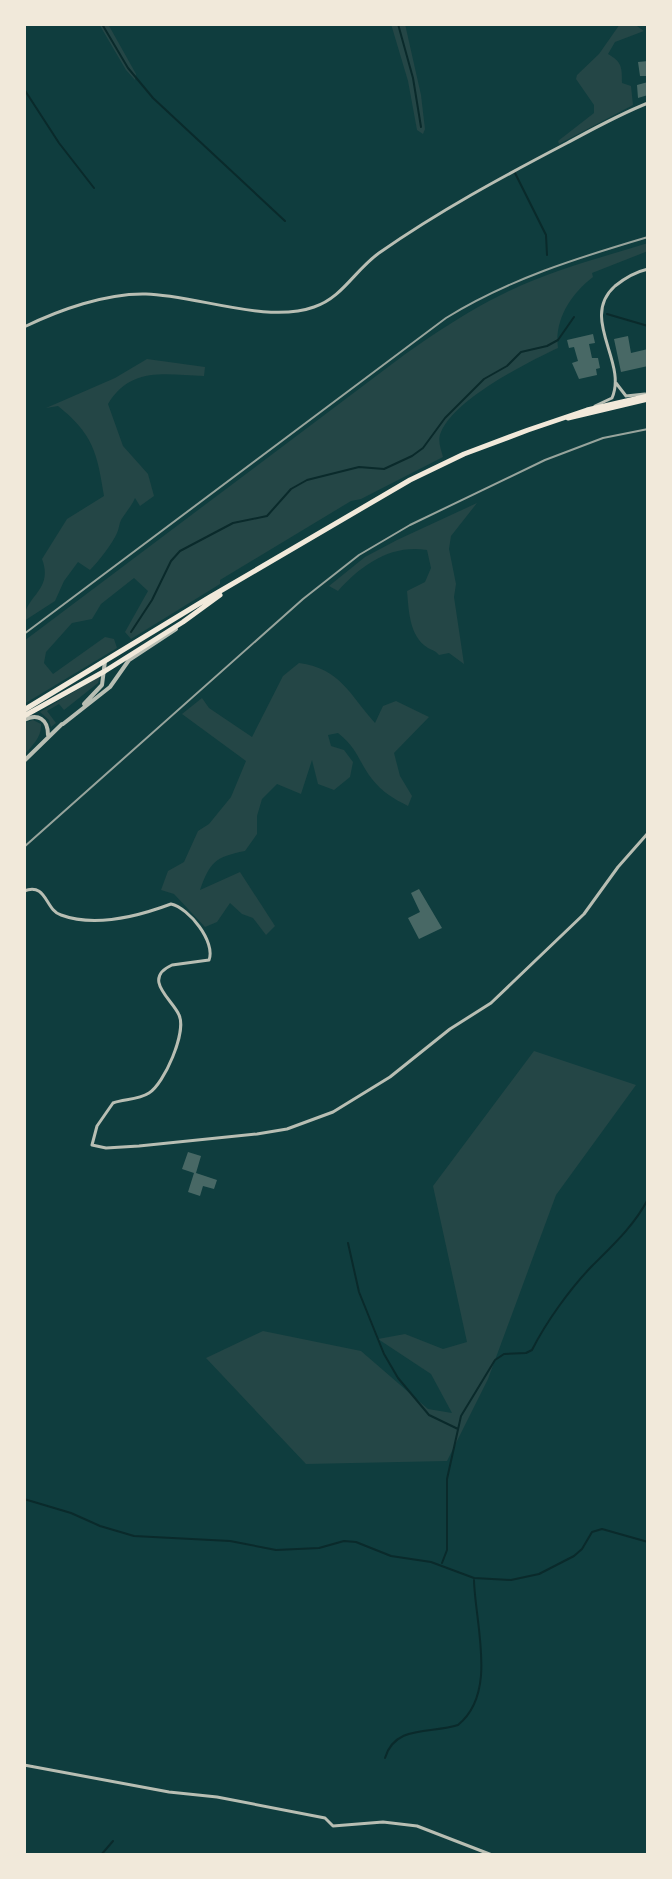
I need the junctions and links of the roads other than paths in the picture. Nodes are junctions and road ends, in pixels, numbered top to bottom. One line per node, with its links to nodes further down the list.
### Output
1 (648, 103): 3 (street)
2 (648, 269): 4 (street)
3 (24, 327)
4 (614, 380): 5 (street); 6 (street)
5 (648, 397): 6 (main road); 7 (main road)
6 (587, 410): 7 (main road)
7 (563, 419): 8 (main road)
8 (232, 585): 9 (main road); 10 (main road)
9 (183, 622): 11 (main road); 13 (street)
10 (105, 661): 11 (street); 12 (street); 14 (main road)
11 (112, 666): 12 (main road); 13 (street)
12 (105, 671): 15 (main road); 16 (street)
13 (117, 679): 16 (street)
14 (24, 710)
15 (24, 718): 17 (street)
16 (63, 724): 17 (street)
17 (47, 737): 18 (street)
18 (24, 761)
19 (648, 833): 20 (street)
20 (24, 891)
21 (24, 1765): 22 (street)
22 (492, 1855)

